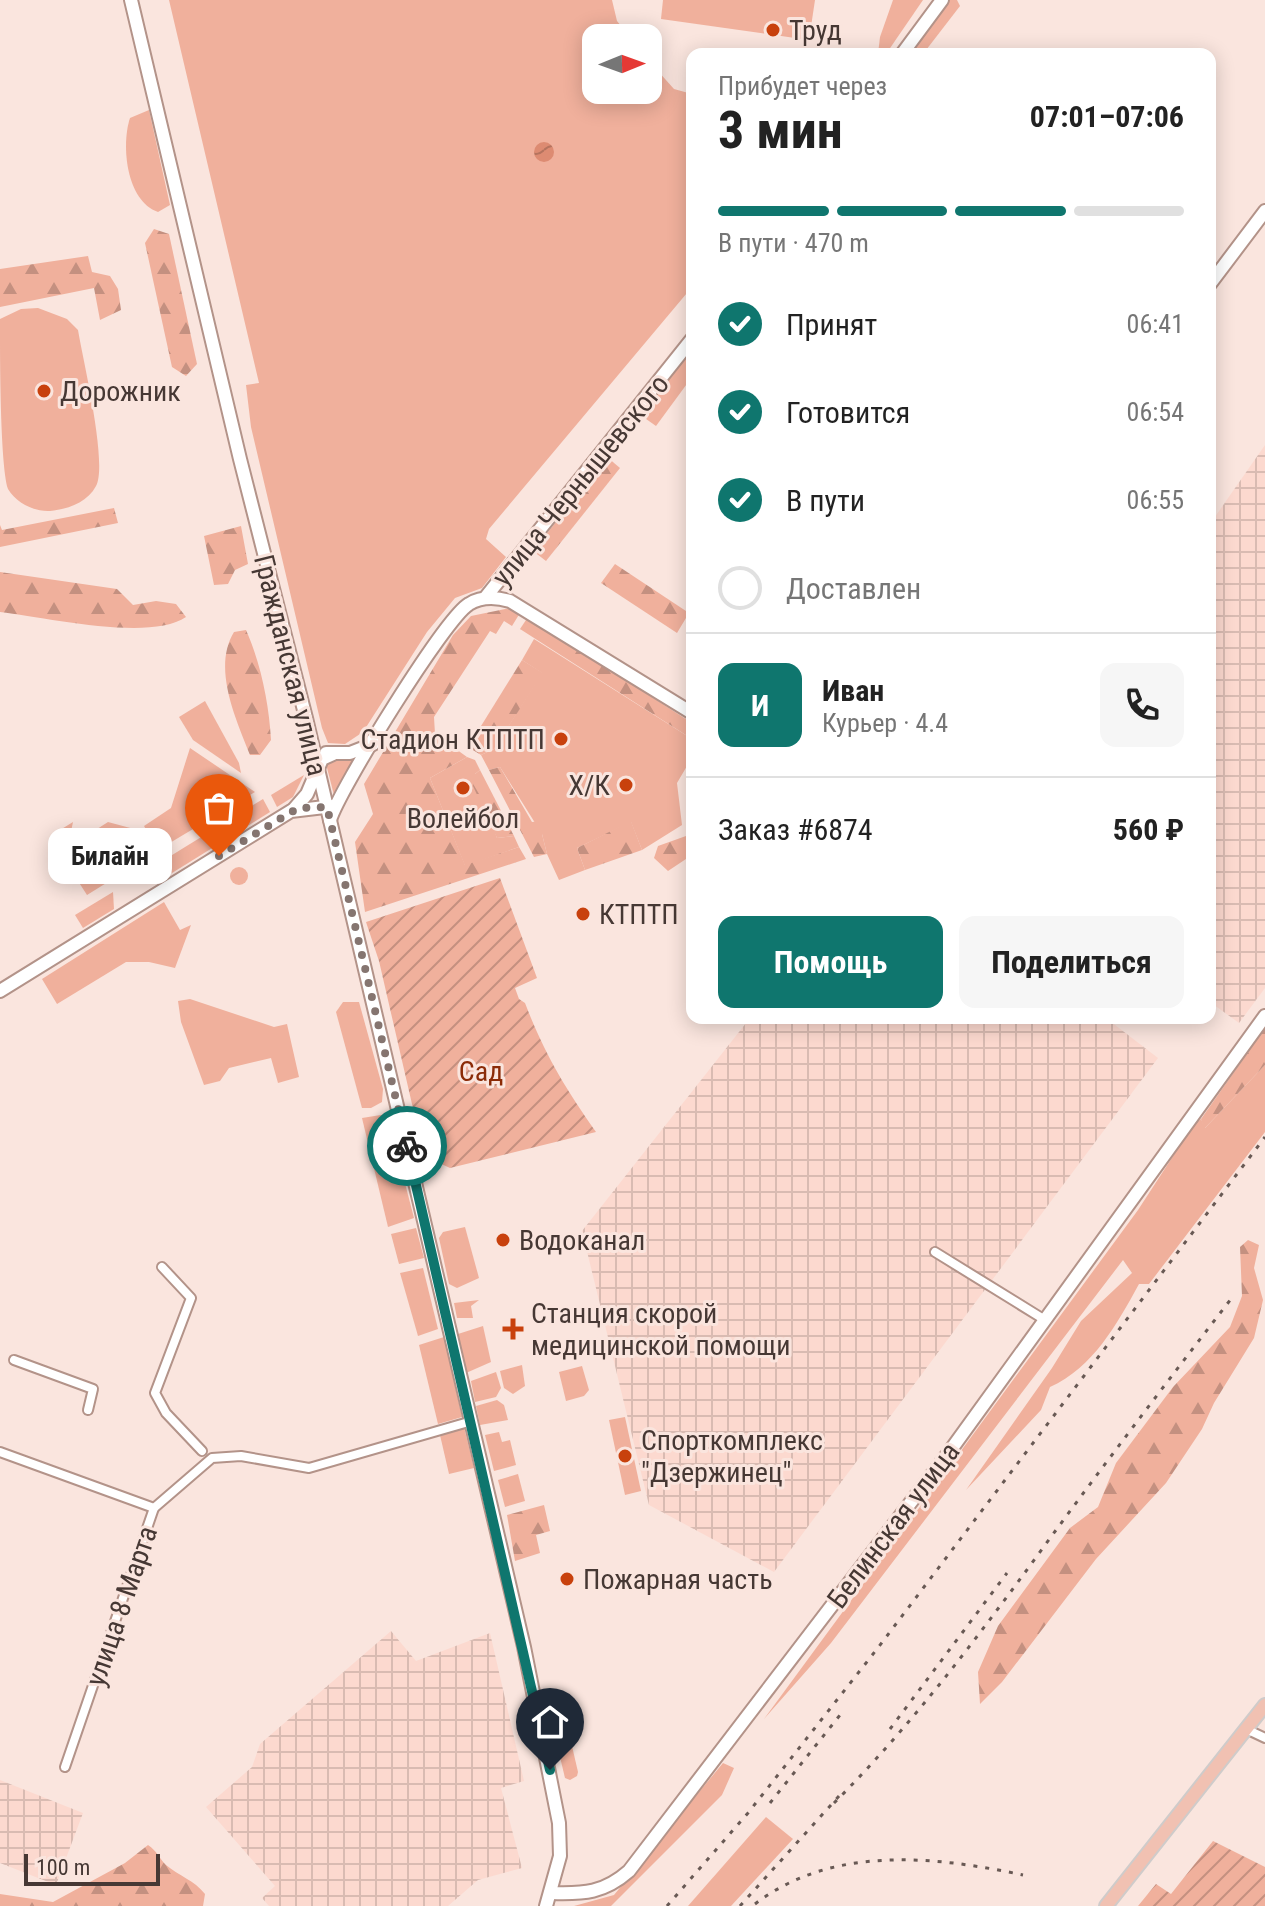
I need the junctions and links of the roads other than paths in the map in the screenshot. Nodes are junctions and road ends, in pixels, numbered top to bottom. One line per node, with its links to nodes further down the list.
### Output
1 (131, 0): 10 (street, Гражданская улица)
2 (942, 0): 3 (street)
3 (906, 48)
4 (1265, 211): 5 (street)
5 (1216, 276)
6 (686, 347): 7 (street, улица Чернышевского)
7 (485, 598): 8 (street); 9 (street, улица Чернышевского)
8 (686, 709)
9 (373, 744): 11 (street); 14 (street, улица Чернышевского)
10 (313, 750): 11 (street); 12 (street, Гражданская улица)
11 (333, 754): 12 (street)
12 (317, 767): 13 (street)
13 (316, 789): 14 (street, Гражданская улица); 15 (street)
14 (332, 809): 15 (street); 23 (street, Гражданская улица)
15 (291, 811): 16 (street)
16 (0, 991)
17 (1265, 1016): 20 (street, Белинская улица)
18 (935, 1252): 20 (street)
19 (162, 1267): 24 (street)
20 (1045, 1320): 31 (street, Белинская улица)
21 (14, 1360): 22 (street)
22 (88, 1410)
23 (472, 1421): 26 (street); 31 (street, Гражданская улица)
24 (202, 1451)
25 (0, 1452): 26 (street, улица 8 Марта)
26 (154, 1508): 30 (street, улица 8 Марта)
27 (1265, 1705): 28 (main road)
28 (1246, 1729): 29 (street); 33 (main road)
29 (1265, 1738)
30 (65, 1767)
31 (552, 1893): 32 (street)
32 (546, 1906)
33 (1106, 1906)

